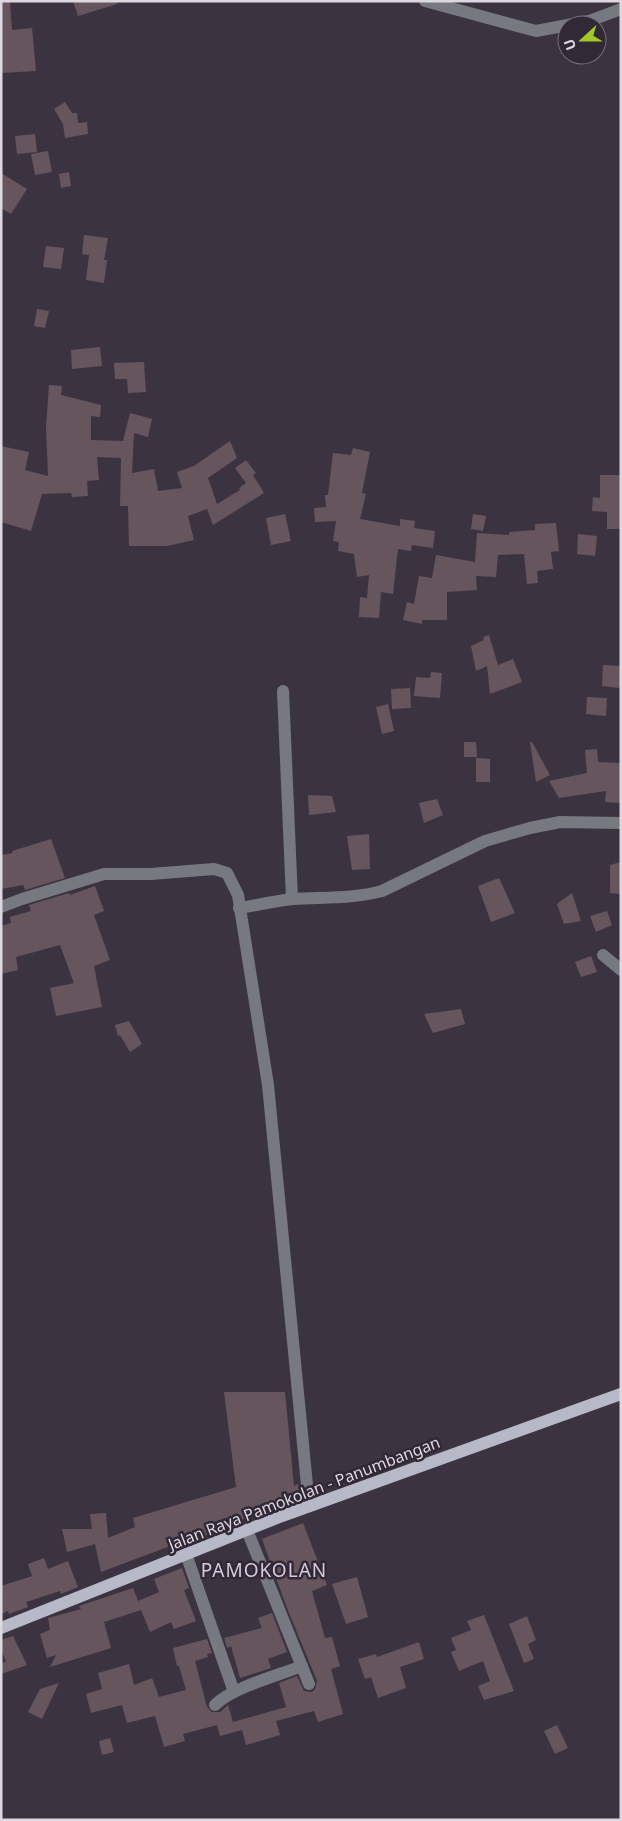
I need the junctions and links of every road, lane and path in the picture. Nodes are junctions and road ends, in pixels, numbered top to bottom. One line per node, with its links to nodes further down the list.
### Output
1 (424, 1): 2 (street)
2 (621, 10)
3 (283, 691): 5 (street)
4 (621, 824): 5 (street)
5 (292, 899): 7 (street)
6 (1, 908): 7 (street)
7 (239, 908): 11 (street)
8 (603, 955): 9 (street)
9 (621, 970)
10 (621, 1394): 11 (main road, Jalan Raya Pamokolan - Panumbangan)
11 (313, 1505): 12 (main road, Jalan Raya Pamokolan - Panumbangan)
12 (248, 1530): 13 (main road, Jalan Raya Pamokolan - Panumbangan); 15 (street)
13 (186, 1554): 14 (main road, Jalan Raya Pamokolan - Panumbangan); 17 (street)
14 (1, 1628)
15 (302, 1666): 16 (street); 17 (street)
16 (309, 1684)
17 (234, 1692): 18 (street)
18 (215, 1705)

